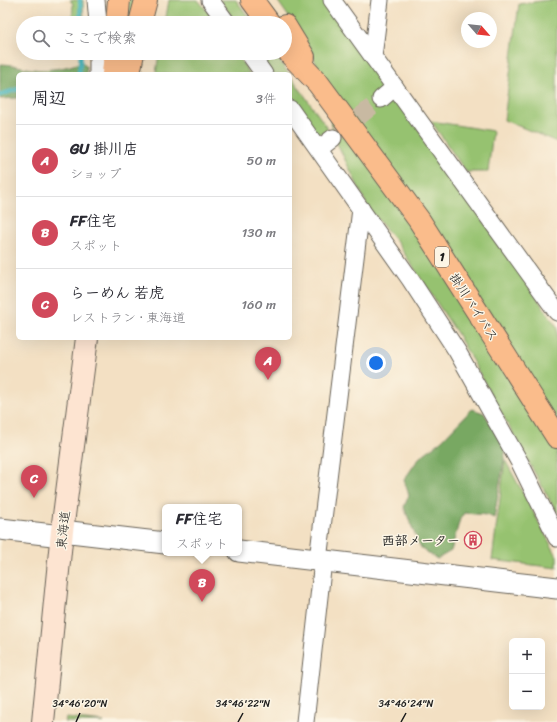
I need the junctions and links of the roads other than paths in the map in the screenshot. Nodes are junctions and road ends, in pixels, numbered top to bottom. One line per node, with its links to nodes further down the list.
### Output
1 (96, 0): 9 (street)
2 (119, 0): 10 (highway)
3 (146, 0): 11 (highway)
4 (210, 0): 12 (street)
5 (252, 0): 13 (highway)
6 (267, 0): 14 (highway)
7 (332, 0): 17 (street)
8 (380, 0): 17 (street)
9 (97, 16)
10 (118, 16)
11 (142, 16)
12 (222, 16)
13 (263, 16)
14 (278, 16)
15 (292, 36): 26 (highway, 1)
16 (292, 56): 26 (highway, 1)
17 (373, 57): 27 (street)
18 (98, 60): 22 (street)
19 (114, 60): 23 (highway)
20 (132, 60): 24 (highway)
21 (254, 60): 25 (street)
22 (98, 72)
23 (113, 72)
24 (129, 72)
25 (263, 72)
26 (318, 83): 35 (highway, 掛川バイパス / 1)
27 (395, 88): 28 (street); 33 (street)
28 (381, 99)
29 (292, 112): 31 (street)
30 (333, 138): 31 (street)
31 (319, 149): 32 (street)
32 (361, 209): 38 (street); 41 (street)
33 (557, 312)
34 (87, 340): 37 (main road, 東海道)
35 (557, 437)
36 (0, 529): 37 (street)
37 (62, 534): 39 (street); 43 (main road, 東海道)
38 (557, 538)
39 (162, 543)
40 (242, 551): 41 (street)
41 (321, 560): 42 (street); 44 (street)
42 (557, 588)
43 (43, 722)
44 (305, 722)

